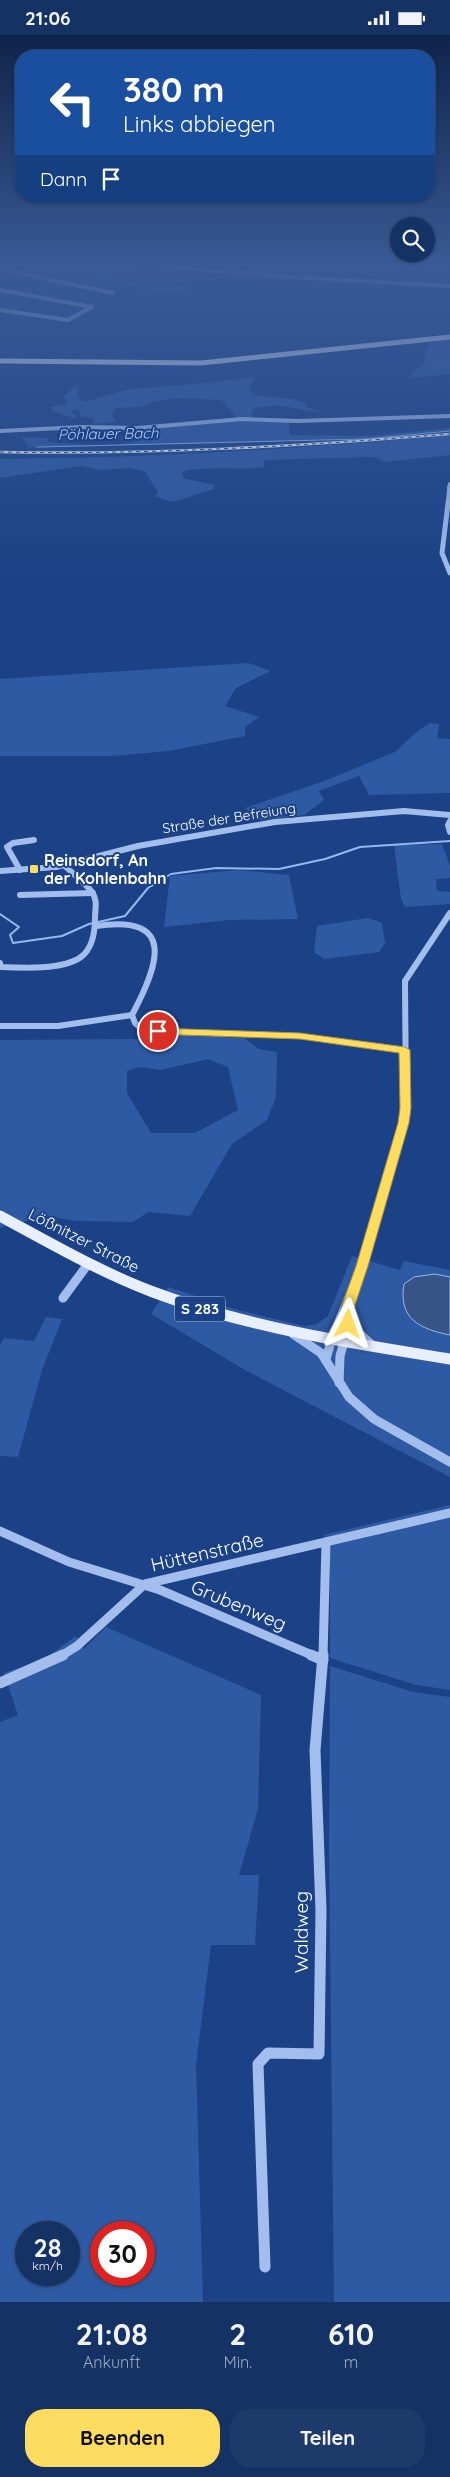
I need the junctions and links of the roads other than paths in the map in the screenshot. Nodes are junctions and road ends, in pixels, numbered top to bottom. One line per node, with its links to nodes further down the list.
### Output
1 (450, 416): 2 (street)
2 (0, 431)
3 (450, 483): 4 (street)
4 (450, 573)
5 (450, 815): 9 (street, Straße der Befreiung)
6 (450, 821): 7 (street)
7 (450, 832)
8 (34, 840): 10 (street)
9 (64, 865): 10 (street, Straße der Befreiung); 12 (street)
10 (17, 870): 11 (street, Straße der Befreiung)
11 (0, 871)
12 (92, 893): 13 (street); 15 (street)
13 (20, 895)
14 (450, 913): 19 (street)
15 (95, 924): 16 (street); 17 (street)
16 (0, 963)
17 (132, 1015): 18 (street); 19 (street)
18 (0, 1026)
19 (405, 1050): 23 (street)
20 (0, 1217): 21 (main road, Lößnitzer Straße / S 283)
21 (88, 1263): 22 (street); 25 (main road, Lößnitzer Straße / S 283)
22 (63, 1298)
23 (348, 1305): 24 (street); 26 (street)
24 (348, 1324): 27 (street); 28 (street)
25 (291, 1333): 26 (main road, S 283); 29 (street)
26 (330, 1340): 27 (main road, S 283); 29 (street)
27 (343, 1343): 28 (main road, S 283); 31 (street)
28 (377, 1348): 30 (main road, S 283)
29 (326, 1359): 31 (street)
30 (450, 1359)
31 (339, 1383): 32 (street)
32 (450, 1461)
33 (450, 1513): 35 (street, Hüttenstraße)
34 (0, 1531): 36 (street, Grubenweg)
35 (326, 1543): 36 (street, Hüttenstraße); 37 (street, Waldweg)
36 (145, 1584): 37 (street, Grubenweg); 38 (street, Hüttenstraße)
37 (323, 1660): 39 (street, Waldweg)
38 (0, 1683)
39 (265, 2267)

